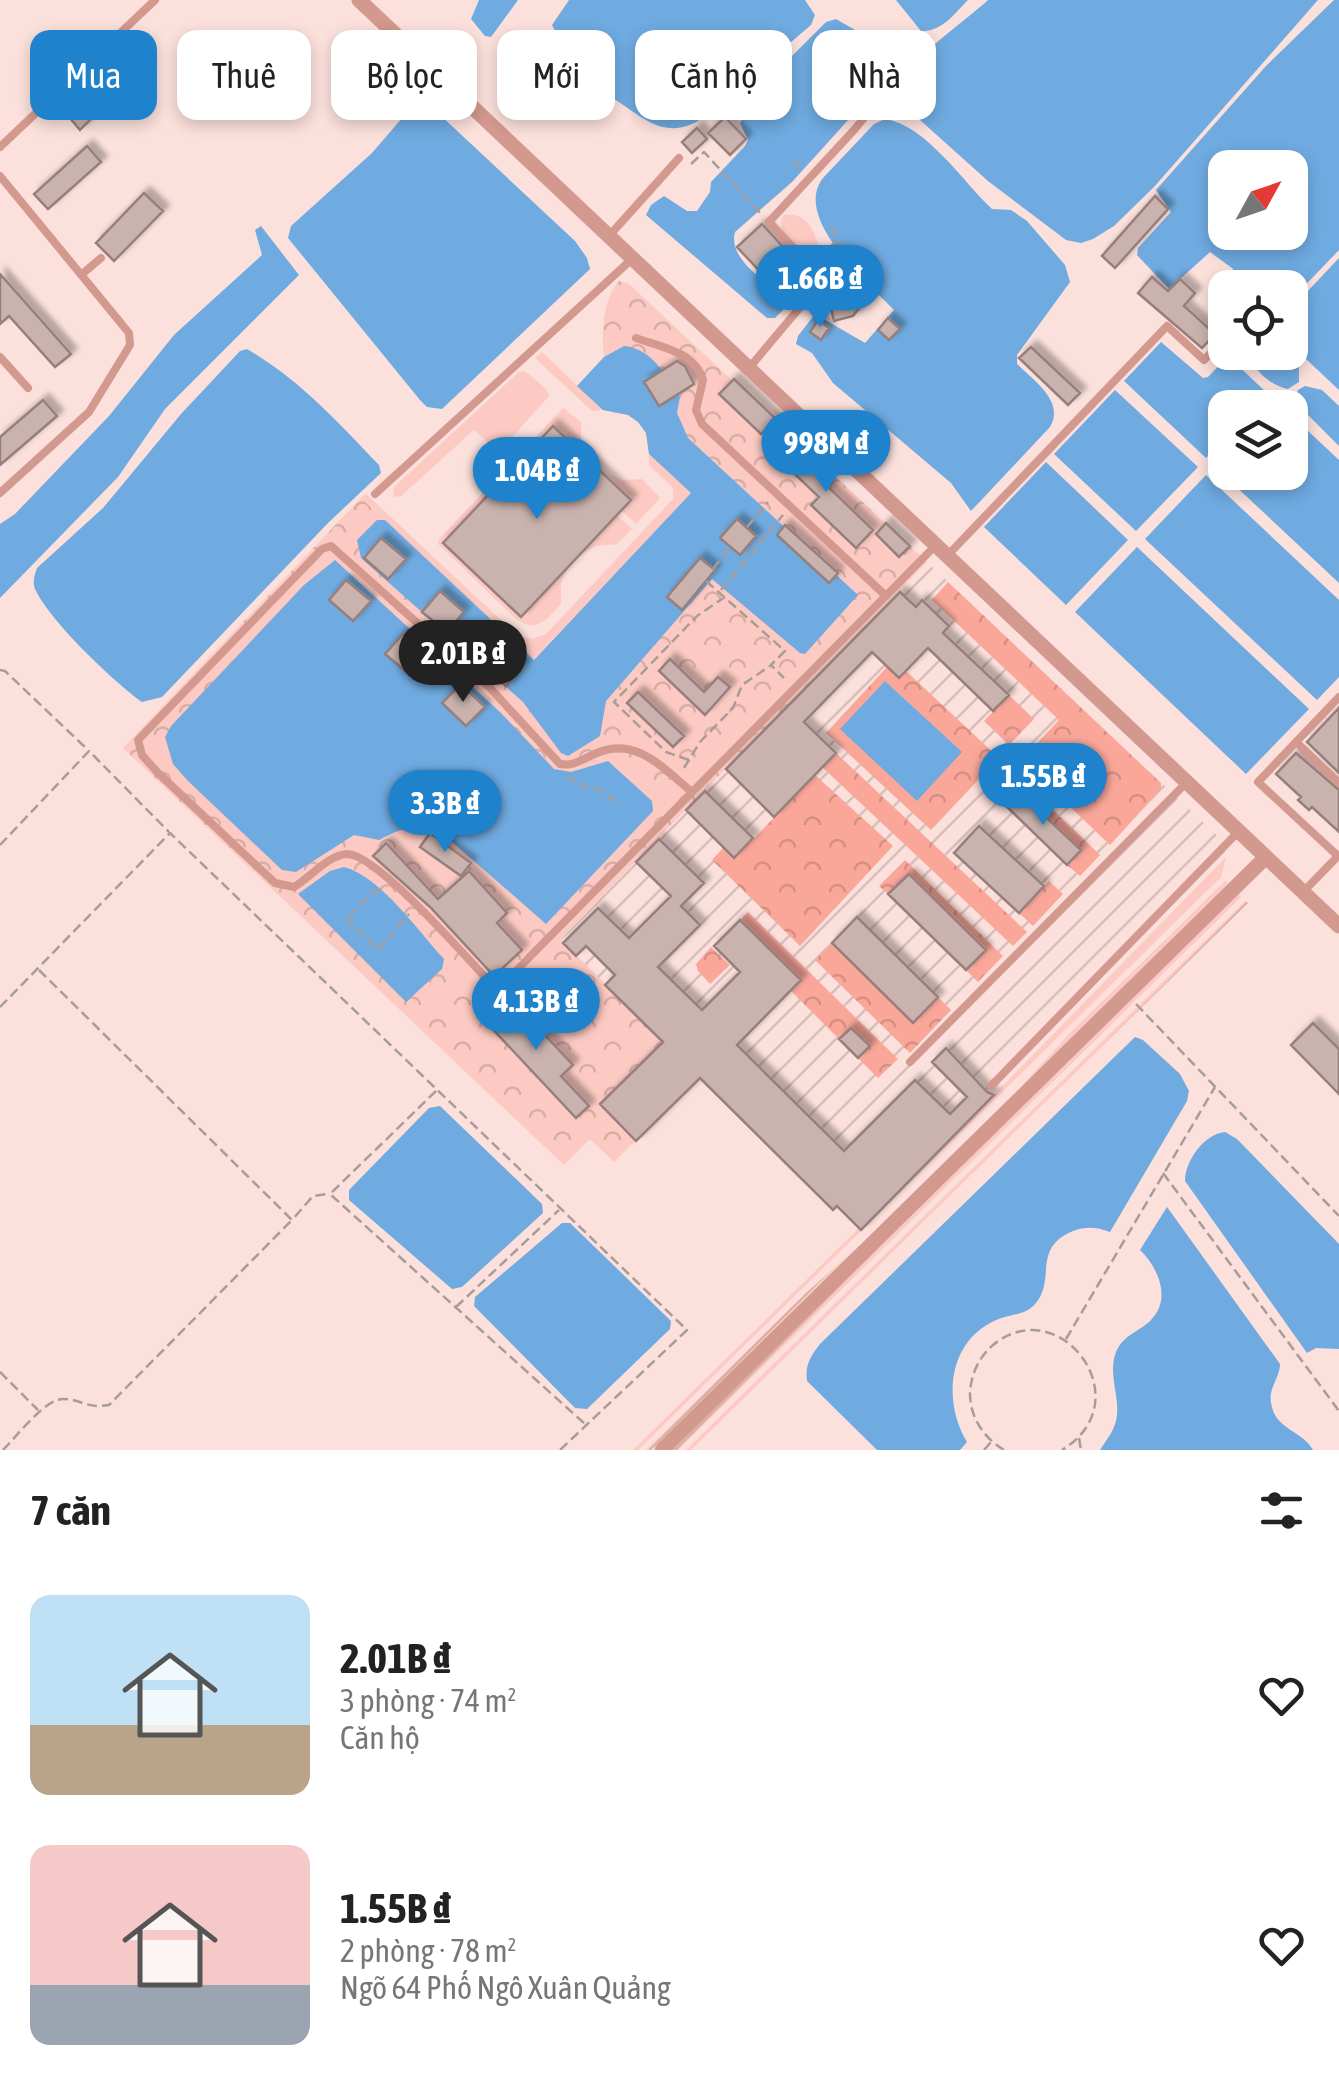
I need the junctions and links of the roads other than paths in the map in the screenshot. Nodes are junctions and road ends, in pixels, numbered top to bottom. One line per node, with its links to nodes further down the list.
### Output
1 (155, 0): 4 (lane)
2 (359, 0): 7 (street)
3 (863, 120): 14 (lane)
4 (0, 147)
5 (679, 158): 7 (lane)
6 (0, 176): 10 (lane)
7 (608, 236): 9 (street)
8 (101, 258): 10 (lane)
9 (632, 258): 14 (street); 17 (lane)
10 (82, 275): 16 (lane)
11 (636, 338): 19 (lane)
12 (1208, 356): 18 (lane)
13 (0, 357): 15 (lane)
14 (749, 368): 18 (street)
15 (28, 388)
16 (0, 493)
17 (375, 494)
18 (942, 550): 19 (lane); 22 (street)
19 (886, 596): 24 (lane)
20 (1339, 697): 21 (lane)
21 (1296, 742): 23 (lane); 26 (lane)
22 (1186, 782): 25 (street); 30 (lane)
23 (1339, 783)
24 (692, 792): 24 (lane)
25 (1239, 831): 27 (street); 31 (lane)
26 (1338, 856): 28 (lane)
27 (1266, 857): 28 (street); 32 (street)
28 (1304, 892): 29 (street)
29 (1339, 926)
30 (910, 1062)
31 (991, 1086)
32 (662, 1450)

